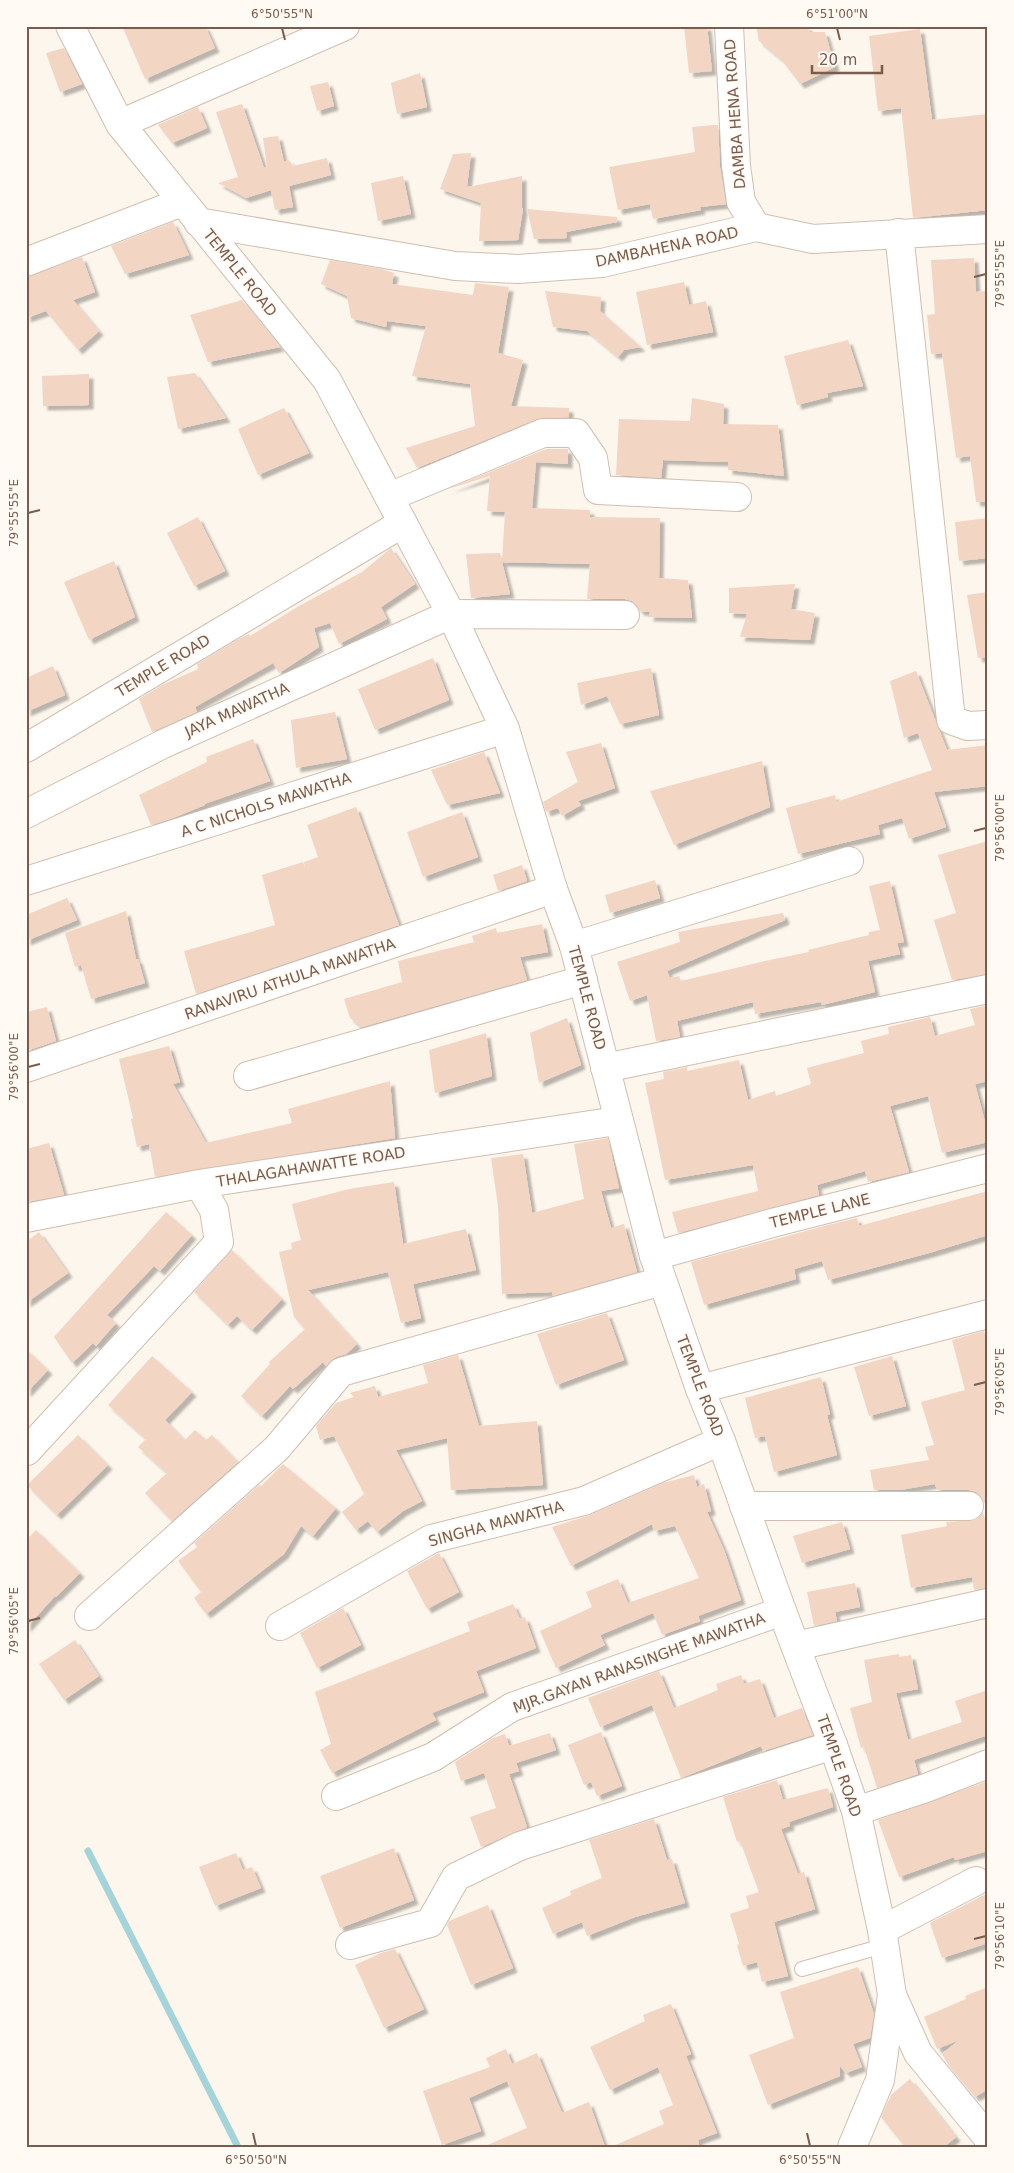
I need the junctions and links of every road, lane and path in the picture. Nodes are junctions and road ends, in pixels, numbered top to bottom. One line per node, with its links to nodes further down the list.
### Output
1 (70, 26): 4 (street, TEMPLE ROAD)
2 (345, 26): 4 (street)
3 (729, 26): 6 (street, DAMBA HENA ROAD)
4 (120, 124): 5 (street, TEMPLE ROAD)
5 (190, 212): 6 (street, DAMBAHENA ROAD); 9 (street); 10 (street, TEMPLE ROAD)
6 (756, 227): 8 (street, DAMBAHENA ROAD)
7 (988, 228): 8 (street, DAMBAHENA ROAD)
8 (899, 233): 15 (street)
9 (26, 262)
10 (389, 497): 11 (street); 12 (street, TEMPLE ROAD)
11 (737, 497)
12 (403, 523): 13 (street, TEMPLE ROAD); 17 (street, TEMPLE ROAD)
13 (451, 614): 14 (street); 16 (street, TEMPLE ROAD); 18 (street, JAYA MAWATHA)
14 (625, 614)
15 (988, 724)
16 (505, 729): 20 (street, A C NICHOLS MAWATHA); 21 (street, TEMPLE ROAD)
17 (26, 748)
18 (26, 814)
19 (849, 861): 22 (street)
20 (26, 880)
21 (553, 889): 22 (street, TEMPLE ROAD); 25 (street, RANAVIRU ATHULA MAWATHA)
22 (574, 946): 23 (street, TEMPLE ROAD)
23 (583, 980): 26 (street, TEMPLE ROAD); 27 (street)
24 (988, 989): 26 (street)
25 (26, 1068)
26 (605, 1068): 28 (street, TEMPLE ROAD)
27 (248, 1076)
28 (618, 1121): 30 (street, THALAGAHAWATTE ROAD); 32 (street, TEMPLE ROAD)
29 (988, 1168): 32 (street, TEMPLE LANE)
30 (198, 1184): 31 (street); 36 (street, THALAGAHAWATTE ROAD)
31 (26, 1218)
32 (658, 1268): 34 (street, TEMPLE ROAD); 41 (street)
33 (988, 1314): 34 (street)
34 (700, 1389): 35 (street, TEMPLE ROAD)
35 (721, 1440): 37 (street, TEMPLE ROAD); 42 (street, SINGHA MAWATHA)
36 (27, 1451)
37 (744, 1506): 38 (street); 40 (street, TEMPLE ROAD)
38 (969, 1506)
39 (988, 1603): 43 (street)
40 (782, 1611): 43 (street, TEMPLE ROAD); 46 (street, MJR.GAYAN RANASINGHE MAWATHA)
41 (89, 1616)
42 (280, 1626)
43 (796, 1646): 44 (street, TEMPLE ROAD)
44 (833, 1745): 47 (street, TEMPLE ROAD); 50 (street)
45 (988, 1764): 47 (street)
46 (336, 1796)
47 (856, 1810): 49 (street, TEMPLE ROAD)
48 (976, 1882): 49 (street)
49 (883, 1938): 51 (lane); 52 (street, TEMPLE ROAD)
50 (350, 1945)
51 (802, 1969)
52 (892, 1996): 53 (street, TEMPLE ROAD); 54 (street)
53 (988, 2138)
54 (852, 2147)

